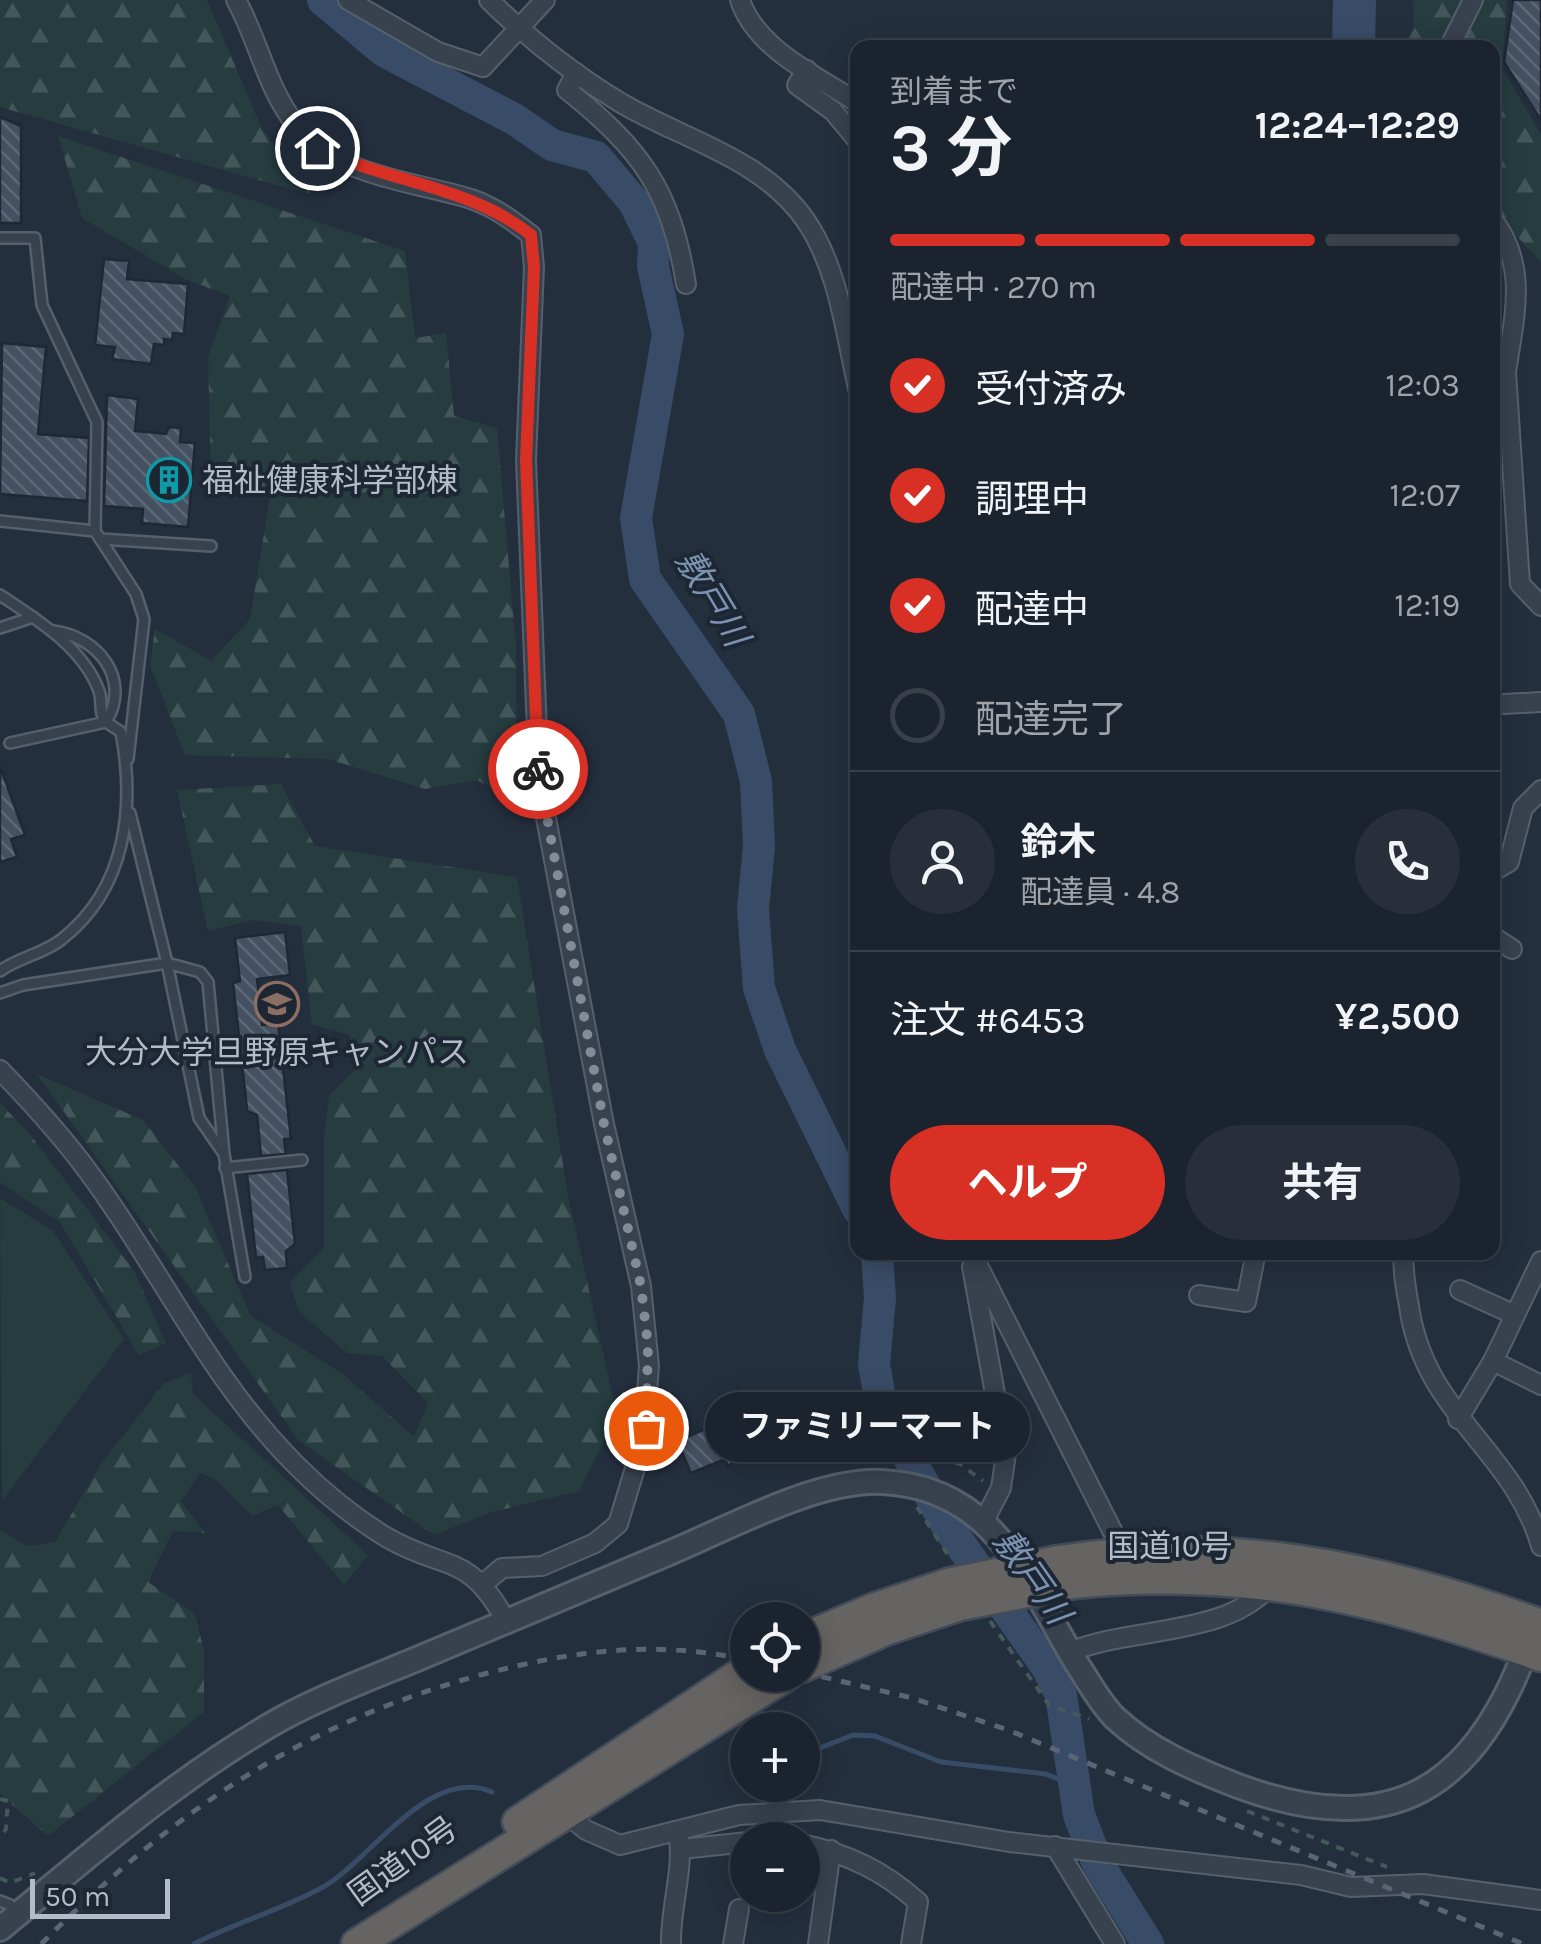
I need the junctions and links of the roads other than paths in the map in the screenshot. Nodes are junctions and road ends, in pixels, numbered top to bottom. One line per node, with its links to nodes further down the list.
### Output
1 (236, 0): 60 (street)
2 (348, 0): 7 (street)
3 (489, 0): 7 (street)
4 (545, 0): 7 (street)
5 (740, 0): 9 (street)
6 (1472, 0): 8 (street)
7 (518, 29): 10 (street)
8 (1452, 40)
9 (807, 70): 11 (street); 12 (street)
10 (576, 73): 15 (street); 16 (street)
11 (850, 97)
12 (850, 131)
13 (1500, 229): 17 (street)
14 (0, 238): 20 (lane)
15 (686, 284)
16 (850, 335)
17 (1500, 365)
18 (1500, 381): 23 (street)
19 (0, 520): 20 (lane)
20 (98, 535): 21 (lane); 31 (lane)
21 (211, 546)
22 (0, 596): 24 (lane)
23 (1541, 606)
24 (33, 617): 25 (lane); 26 (lane)
25 (0, 628)
26 (54, 631): 29 (lane); 29 (lane)
27 (1541, 702): 28 (street)
28 (1504, 704)
29 (106, 722): 30 (lane); 31 (lane)
30 (10, 744)
31 (127, 766): 33 (lane)
32 (1541, 790): 34 (street)
33 (129, 810): 37 (lane); 38 (lane)
34 (1500, 867)
35 (1500, 941): 36 (street)
36 (1512, 949)
37 (167, 963): 39 (lane); 41 (lane); 41 (lane)
38 (0, 971)
39 (0, 993)
40 (0, 1070): 60 (street)
41 (224, 1154): 43 (lane)
42 (302, 1160): 43 (lane)
43 (225, 1168): 49 (lane)
44 (972, 1260): 56 (street)
45 (975, 1260): 58 (street)
46 (1254, 1260): 51 (street)
47 (1405, 1260): 55 (street)
48 (1541, 1260): 52 (street)
49 (245, 1276)
50 (1460, 1290): 52 (street)
51 (1198, 1295)
52 (1515, 1315): 53 (street)
53 (1493, 1361): 54 (street); 55 (street)
54 (1541, 1385)
55 (1458, 1419): 57 (street)
56 (985, 1519): 63 (street); 66 (street)
57 (1541, 1546)
58 (1124, 1554): 59 (highway, 国道10号); 65 (highway, 国道10号)
59 (1066, 1572): 61 (highway, 国道10号); 62 (highway, 国道10号, bridge)
60 (484, 1584): 63 (street)
61 (1272, 1584): 65 (highway, 国道10号); 66 (street)
62 (954, 1595): 64 (highway, 国道10号); 67 (highway, 国道10号)
63 (506, 1621): 79 (street)
64 (820, 1631)
65 (1537, 1632): 66 (street)
66 (1070, 1652)
67 (820, 1658)
68 (730, 1685): 70 (highway, 国道10号)
69 (748, 1692): 70 (highway, 国道10号)
70 (698, 1714): 71 (highway, 国道10号)
71 (561, 1804): 72 (street); 80 (highway, 国道10号)
72 (680, 1840): 73 (street); 74 (street); 81 (street)
73 (730, 1841)
74 (1062, 1846): 77 (street); 85 (street)
75 (820, 1848): 76 (street)
76 (831, 1850): 83 (street); 84 (street)
77 (1541, 1900)
78 (738, 1912): 82 (street)
79 (0, 1929)
80 (354, 1944)
81 (672, 1944)
82 (733, 1944)
83 (818, 1944)
84 (910, 1944)
85 (1116, 1944)

